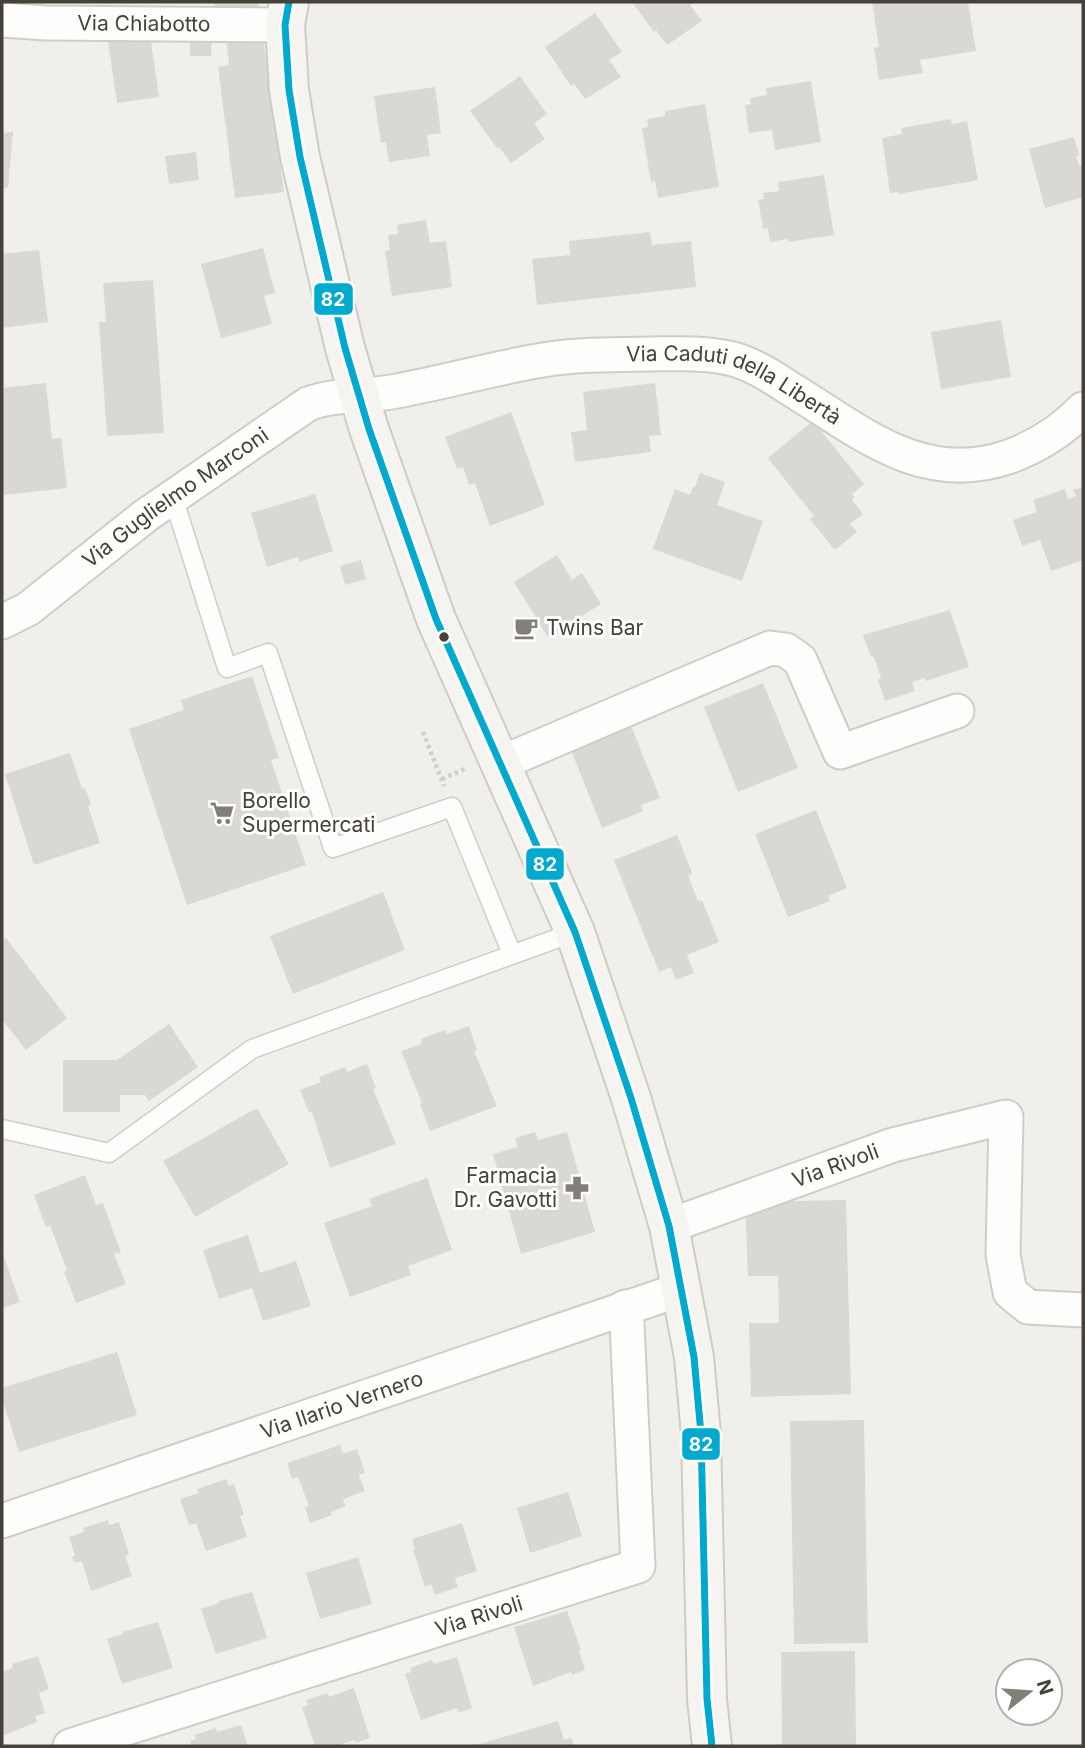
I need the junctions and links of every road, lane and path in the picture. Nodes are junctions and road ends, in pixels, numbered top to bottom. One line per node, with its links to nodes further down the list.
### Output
1 (287, 13): 2 (street, Via Chiabotto); 3 (street)
2 (2, 20)
3 (358, 395): 4 (street, Via Caduti della Libertà); 5 (street, Via Guglielmo Marconi); 9 (street)
4 (1083, 409)
5 (173, 497): 6 (street, Via Guglielmo Marconi); 10 (lane)
6 (2, 622)
7 (957, 711): 9 (street)
8 (423, 732): 10 (path)
9 (501, 763): 11 (street)
10 (452, 807): 12 (lane)
11 (575, 932): 12 (lane); 14 (street)
12 (512, 954): 13 (lane)
13 (2, 1129)
14 (669, 1226): 15 (street); 17 (street, Via Rivoli)
15 (682, 1289): 16 (street, Via Ilario Vernero); 20 (street)
16 (625, 1307): 18 (street, Via Ilario Vernero); 19 (street, Via Rivoli)
17 (1083, 1310)
18 (2, 1521)
19 (70, 1746)
20 (712, 1746)

